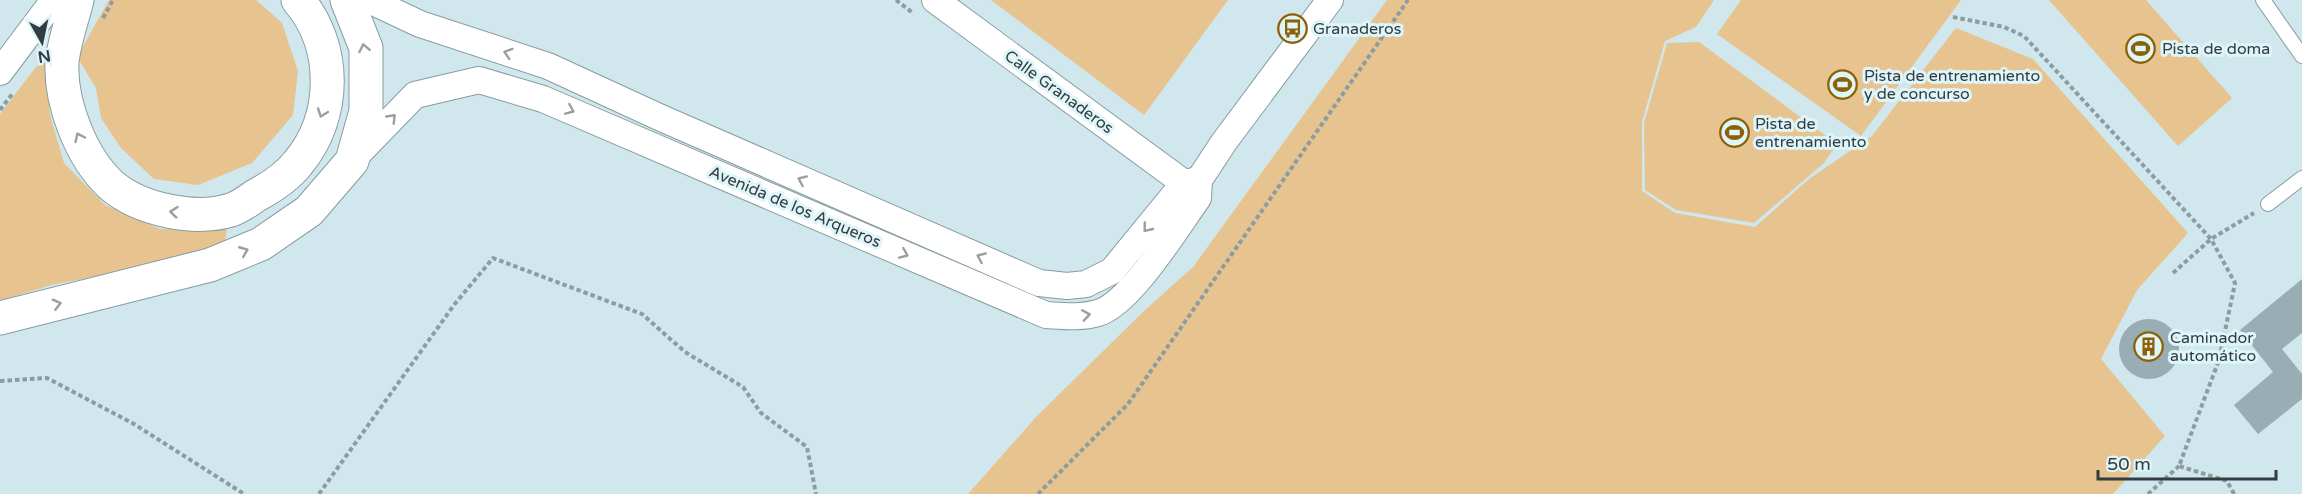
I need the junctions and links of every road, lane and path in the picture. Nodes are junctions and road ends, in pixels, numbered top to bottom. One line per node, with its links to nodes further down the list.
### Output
1 (54, 0): 12 (street)
2 (77, 0): 3 (main road, one-way to 2)
3 (298, 0)
4 (347, 0): 13 (main road, one-way to 4)
5 (369, 0): 15 (street, Avenida de los Arqueros, one-way to 5)
6 (934, 0): 15 (street, Calle Granaderos)
7 (1330, 0): 15 (street, Avenida de los Arqueros)
8 (1408, 0): 25 (path)
9 (2263, 0): 11 (lane)
10 (1953, 17): 17 (path)
11 (2301, 51)
12 (0, 72)
13 (352, 161): 15 (street, Avenida de los Arqueros, one-way to 15); 19 (main road, one-way to 13)
14 (2302, 178): 16 (lane)
15 (1191, 181)
16 (2268, 204): 17 (path)
17 (2211, 239): 18 (path); 21 (path)
18 (2173, 273)
19 (0, 318)
20 (0, 381): 22 (path)
21 (2179, 466): 26 (path); 27 (path)
22 (244, 494)
23 (319, 494): 24 (path)
24 (816, 494)
25 (1038, 494)
26 (2148, 494)
27 (2234, 494)

